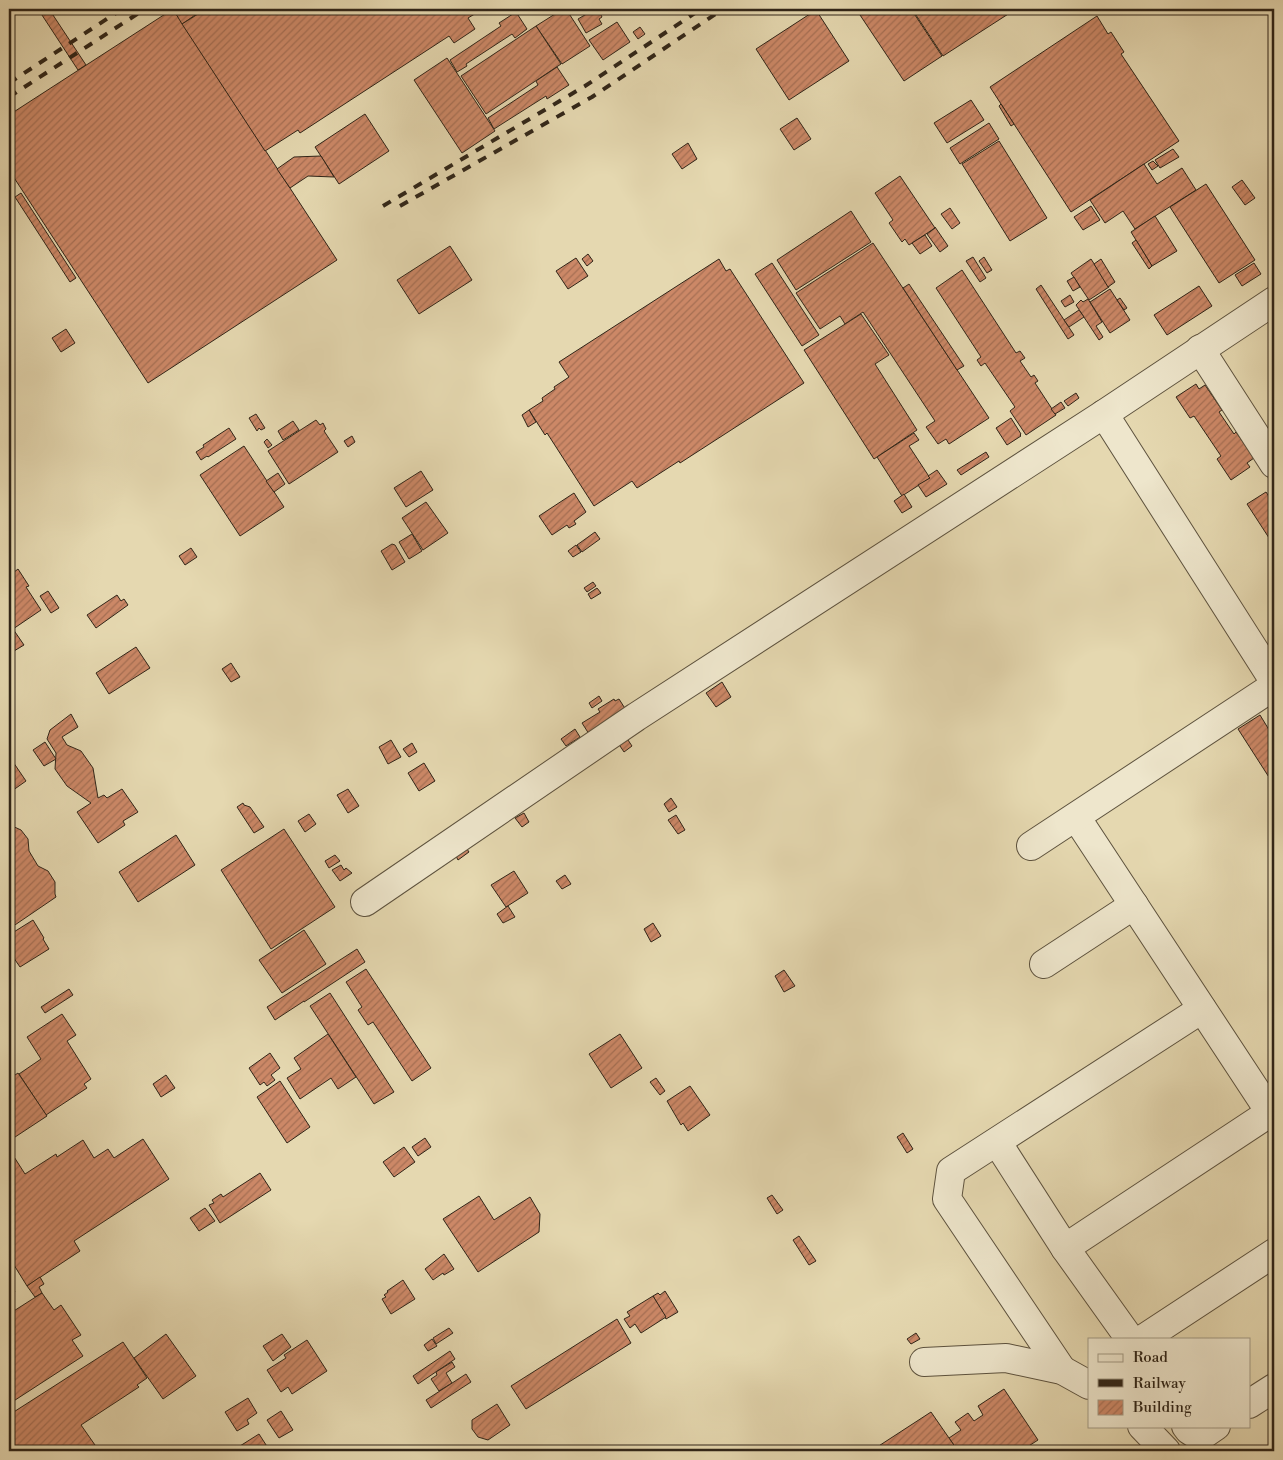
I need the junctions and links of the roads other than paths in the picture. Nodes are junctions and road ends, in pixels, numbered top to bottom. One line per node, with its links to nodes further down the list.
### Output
1 (1274, 301): 2 (street)
2 (1200, 349): 3 (street); 4 (street)
3 (1104, 414): 5 (street); 9 (street)
4 (1274, 464)
5 (1274, 681)
6 (1274, 686): 7 (street)
7 (1076, 817): 8 (street); 10 (street)
8 (1031, 846)
9 (365, 902)
10 (1134, 905): 11 (street); 12 (street)
11 (1044, 964)
12 (1202, 1009): 13 (street); 14 (street)
13 (1273, 1113): 15 (street)
14 (997, 1142): 15 (street); 20 (street)
15 (1065, 1248): 17 (street)
16 (1274, 1253): 18 (street)
17 (1129, 1338)
18 (1145, 1338)
19 (924, 1362): 20 (street)
20 (1062, 1370): 21 (street)
21 (1088, 1384)
22 (1274, 1388): 23 (street)
23 (1250, 1403)
24 (1144, 1428): 27 (street)
25 (1188, 1428): 26 (street)
26 (1213, 1428)
27 (1166, 1451)

